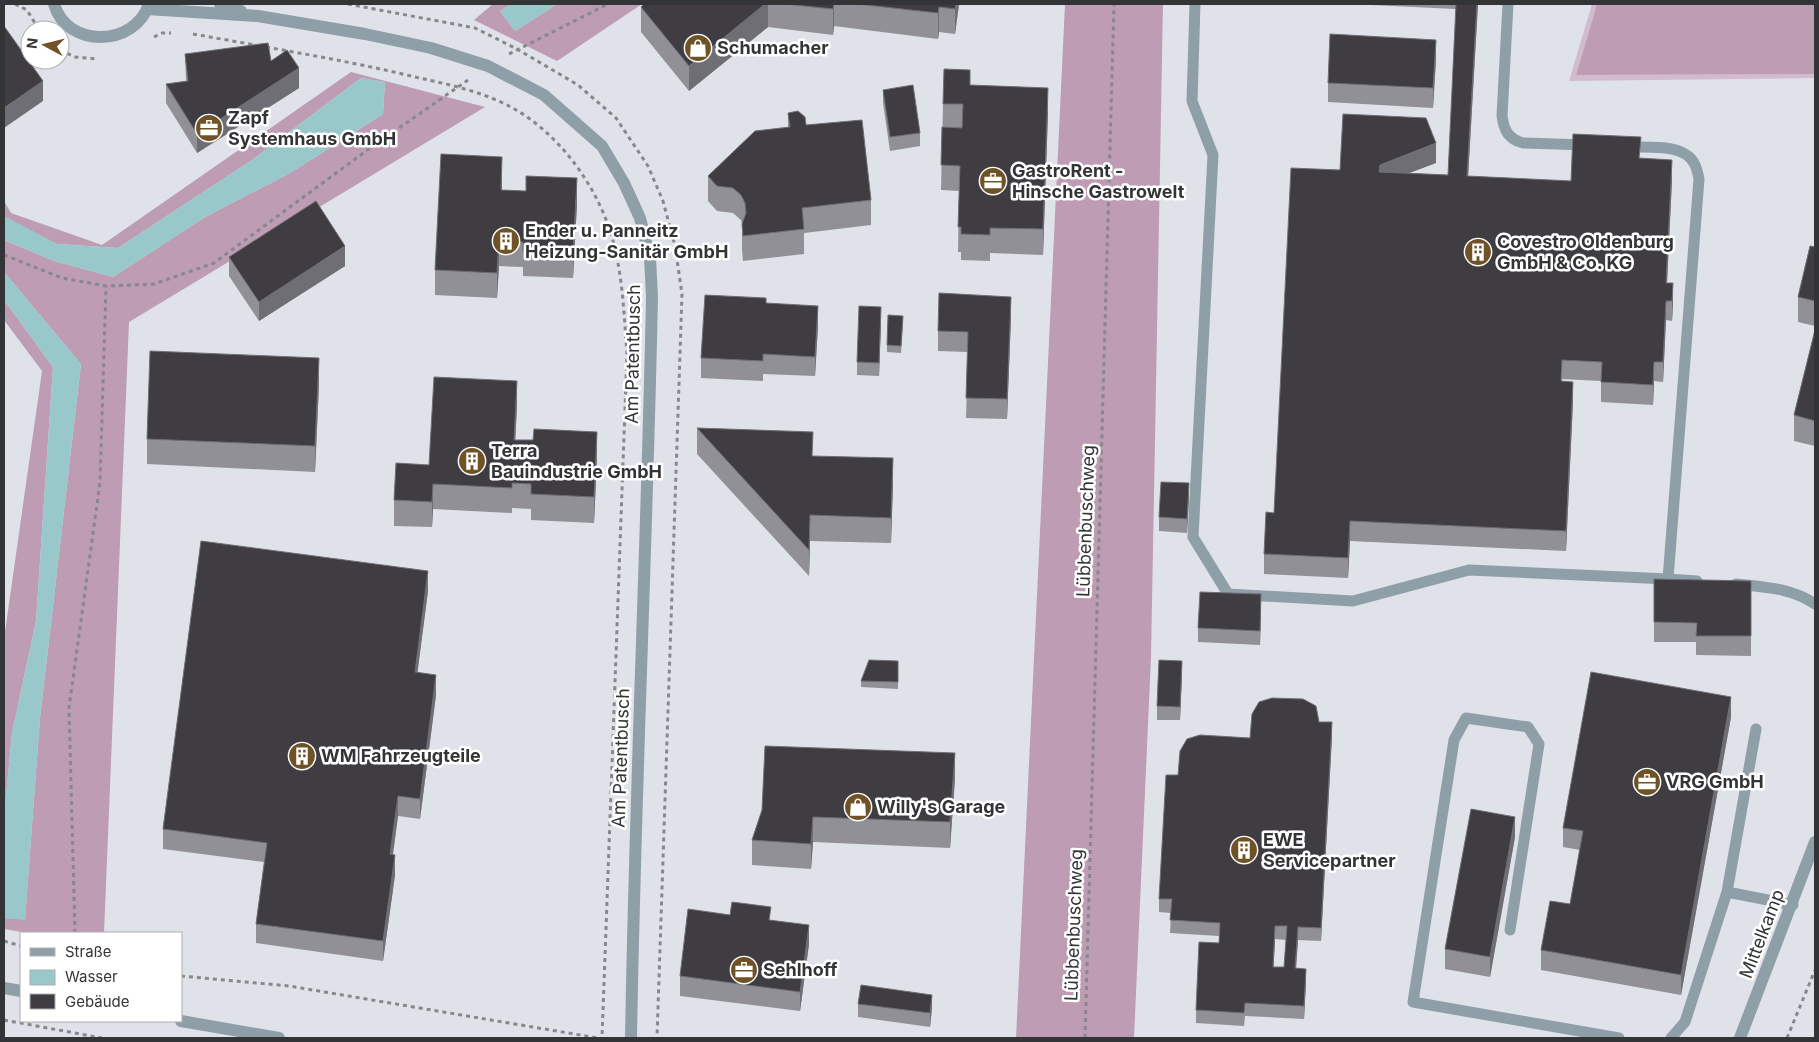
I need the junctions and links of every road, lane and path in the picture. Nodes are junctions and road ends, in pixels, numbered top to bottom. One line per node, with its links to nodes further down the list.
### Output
1 (15, 4): 11 (path)
2 (54, 4): 9 (street, Am Patentbusch)
3 (220, 4): 10 (street, Am Patentbusch)
4 (348, 4): 15 (path)
5 (608, 4): 15 (path)
6 (1114, 4): 47 (path, Lübbenbuschweg)
7 (1195, 4): 24 (lane)
8 (1508, 4): 20 (lane)
9 (148, 6): 10 (street, Am Patentbusch)
10 (258, 16): 18 (street, Am Patentbusch)
11 (33, 20)
12 (180, 33): 14 (path)
13 (188, 33): 19 (path)
14 (150, 39)
15 (517, 49): 18 (path); 46 (path)
16 (70, 54): 17 (path)
17 (102, 60)
18 (488, 66): 19 (path); 45 (street, Am Patentbusch)
19 (458, 86): 23 (path); 44 (path)
20 (1598, 146)
21 (1617, 147): 24 (lane)
22 (4, 255): 23 (path)
23 (106, 286): 33 (path)
24 (1668, 579): 25 (lane)
25 (1707, 582)
26 (1726, 584): 27 (lane)
27 (1815, 604)
28 (1756, 729): 30 (lane)
29 (1815, 842): 31 (street, Mittelkamp)
30 (1727, 892): 31 (lane); 49 (lane)
31 (1792, 904): 50 (street, Mittelkamp)
32 (1510, 930): 48 (lane)
33 (75, 932)
34 (4, 941): 35 (path)
35 (20, 946)
36 (1815, 970): 51 (path)
37 (182, 976): 44 (path)
38 (4, 988): 39 (street)
39 (20, 991)
40 (4, 1020): 42 (path)
41 (182, 1021): 43 (street)
42 (102, 1038)
43 (279, 1038)
44 (600, 1038)
45 (631, 1038)
46 (657, 1038)
47 (1085, 1038)
48 (1619, 1038)
49 (1671, 1038)
50 (1740, 1038)
51 (1788, 1038)

